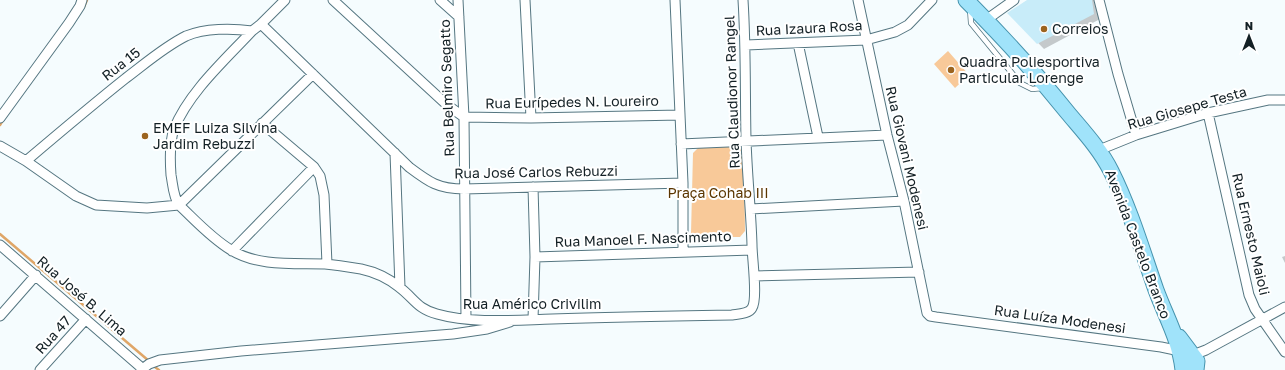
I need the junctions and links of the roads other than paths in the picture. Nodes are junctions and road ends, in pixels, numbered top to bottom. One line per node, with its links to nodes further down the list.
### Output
1 (82, 0): 27 (street)
2 (285, 0): 16 (street)
3 (333, 0): 26 (street)
4 (440, 0): 14 (street)
5 (458, 0): 14 (street, Rua Belmiro Segatto)
6 (525, 0): 28 (street)
7 (675, 0): 25 (street)
8 (744, 0): 20 (street, Rua Claudionor Rangel)
9 (858, 0): 18 (street, Rua Giovani Modenesi)
10 (932, 0): 18 (street, Rua Izaura Rosa)
11 (1014, 0): 15 (street)
12 (1100, 0): 31 (street)
13 (969, 2): 15 (main road, Avenida Castelo Branco); 22 (lane)
14 (459, 17): 26 (street, Rua Belmiro Segatto)
15 (986, 20): 22 (main road, Avenida Castelo Branco)
16 (261, 24): 17 (street); 21 (street, Rua José Carlos Rebuzzi)
17 (252, 31): 38 (street, Rua 15); 44 (street)
18 (866, 40): 19 (street, Rua Izaura Rosa); 30 (street, Rua Giovani Modenesi)
19 (798, 43): 20 (street, Rua Izaura Rosa); 32 (street)
20 (746, 45): 33 (street, Rua Claudionor Rangel)
21 (313, 74): 29 (street); 37 (street, Rua José Carlos Rebuzzi)
22 (1047, 87): 36 (main road, Avenida Castelo Branco)
23 (1285, 100): 24 (street, Rua Giosepe Testa)
24 (1208, 113): 31 (street, Rua Giosepe Testa); 64 (street, Rua Ernesto Maioli)
25 (680, 115): 28 (street, Rua Eurípedes N. Loureiro); 34 (street)
26 (464, 117): 28 (street, Rua Eurípedes N. Loureiro); 42 (street, Rua Belmiro Segatto)
27 (0, 118)
28 (531, 118)
29 (262, 123): 39 (street); 44 (street)
30 (887, 135): 32 (street); 43 (street, Rua Giovani Modenesi)
31 (1136, 135): 36 (street, Rua Giosepe Testa)
32 (818, 138): 33 (street)
33 (746, 140): 34 (street); 45 (street, Rua Claudionor Rangel)
34 (681, 144): 40 (street)
35 (0, 146): 38 (street)
36 (1099, 150): 66 (main road, Avenida Castelo Branco)
37 (395, 153): 42 (street, Rua José Carlos Rebuzzi); 55 (street)
38 (26, 161): 44 (street)
39 (314, 166): 48 (street); 51 (street)
40 (683, 182): 41 (street, Rua José Carlos Rebuzzi); 49 (street)
41 (534, 187): 42 (street, Rua José Carlos Rebuzzi); 50 (street)
42 (464, 189): 61 (street, Rua Belmiro Segatto)
43 (904, 201): 45 (street); 52 (street, Rua Giovani Modenesi)
44 (178, 205): 48 (street, Rua Américo Crivilim)
45 (751, 209): 47 (street, Rua Claudionor Rangel)
46 (0, 244): 53 (street, Rua José B. Lima)
47 (752, 250): 49 (street, Rua Manoel F. Nascimento); 54 (street, Rua Claudionor Rangel)
48 (232, 251): 51 (street, Rua Américo Crivilim)
49 (683, 251): 50 (street, Rua Manoel F. Nascimento)
50 (535, 257): 62 (street)
51 (327, 264): 55 (street, Rua Américo Crivilim)
52 (919, 272): 54 (street); 59 (street, Rua Giovani Modenesi)
53 (36, 275): 58 (street); 60 (street, Rua José B. Lima)
54 (754, 276): 56 (street, Rua Claudionor Rangel)
55 (400, 287): 61 (street, Rua Américo Crivilim)
56 (754, 302): 62 (street, Rua Américo Crivilim)
57 (1285, 307): 64 (street)
58 (0, 316)
59 (936, 317): 66 (street, Rua Luíza Modenesi)
60 (86, 319): 67 (street, Rua José B. Lima); 68 (street, Rua 47)
61 (466, 319): 63 (street, Rua Américo Crivilim)
62 (533, 319): 63 (street, Rua Américo Crivilim)
63 (517, 320): 67 (street)
64 (1263, 320): 65 (street, Rua Ernesto Maioli); 66 (street)
65 (1285, 352)
66 (1195, 361): 69 (main road, Avenida Castelo Branco)
67 (142, 369)
68 (40, 370)
69 (1183, 370)

